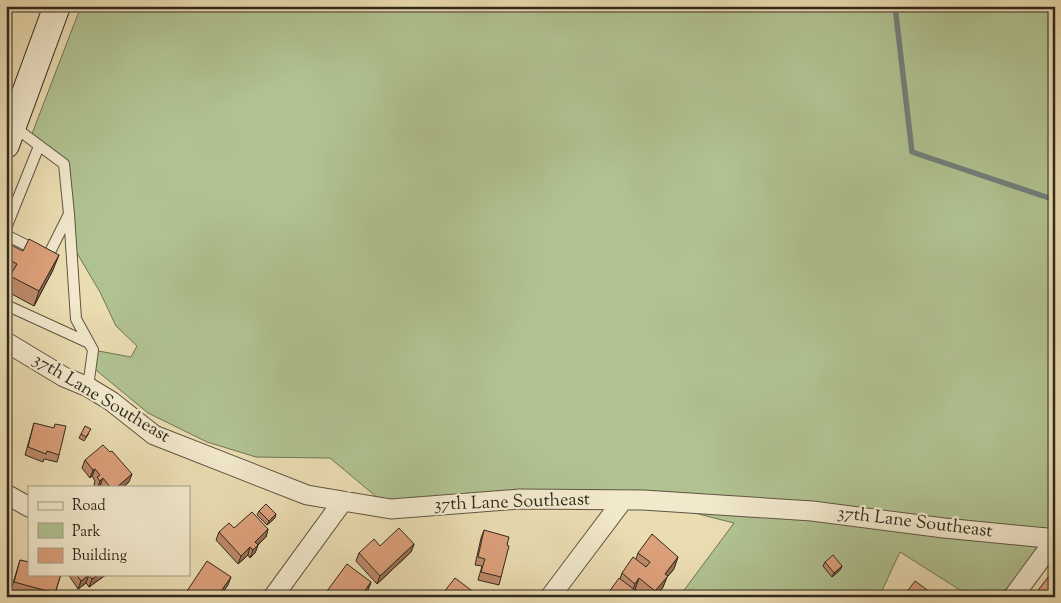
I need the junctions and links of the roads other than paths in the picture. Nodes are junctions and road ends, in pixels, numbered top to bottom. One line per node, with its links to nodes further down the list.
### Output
1 (57, 6): 2 (main road)
2 (11, 125): 3 (lane)
3 (40, 146): 4 (lane); 5 (lane)
4 (69, 214): 6 (lane); 9 (lane)
5 (6, 228)
6 (6, 235)
7 (6, 305): 9 (lane)
8 (6, 342): 10 (street, 37th Lane Southeast)
9 (90, 343): 10 (lane)
10 (88, 387): 13 (street, 37th Lane Southeast)
11 (6, 494): 14 (street)
12 (623, 500): 13 (street, 37th Lane Southeast); 15 (street, 37th Lane Southeast); 17 (street)
13 (343, 501): 16 (street)
14 (28, 506)
15 (1054, 541): 18 (street)
16 (273, 597)
17 (550, 597)
18 (1013, 597)

